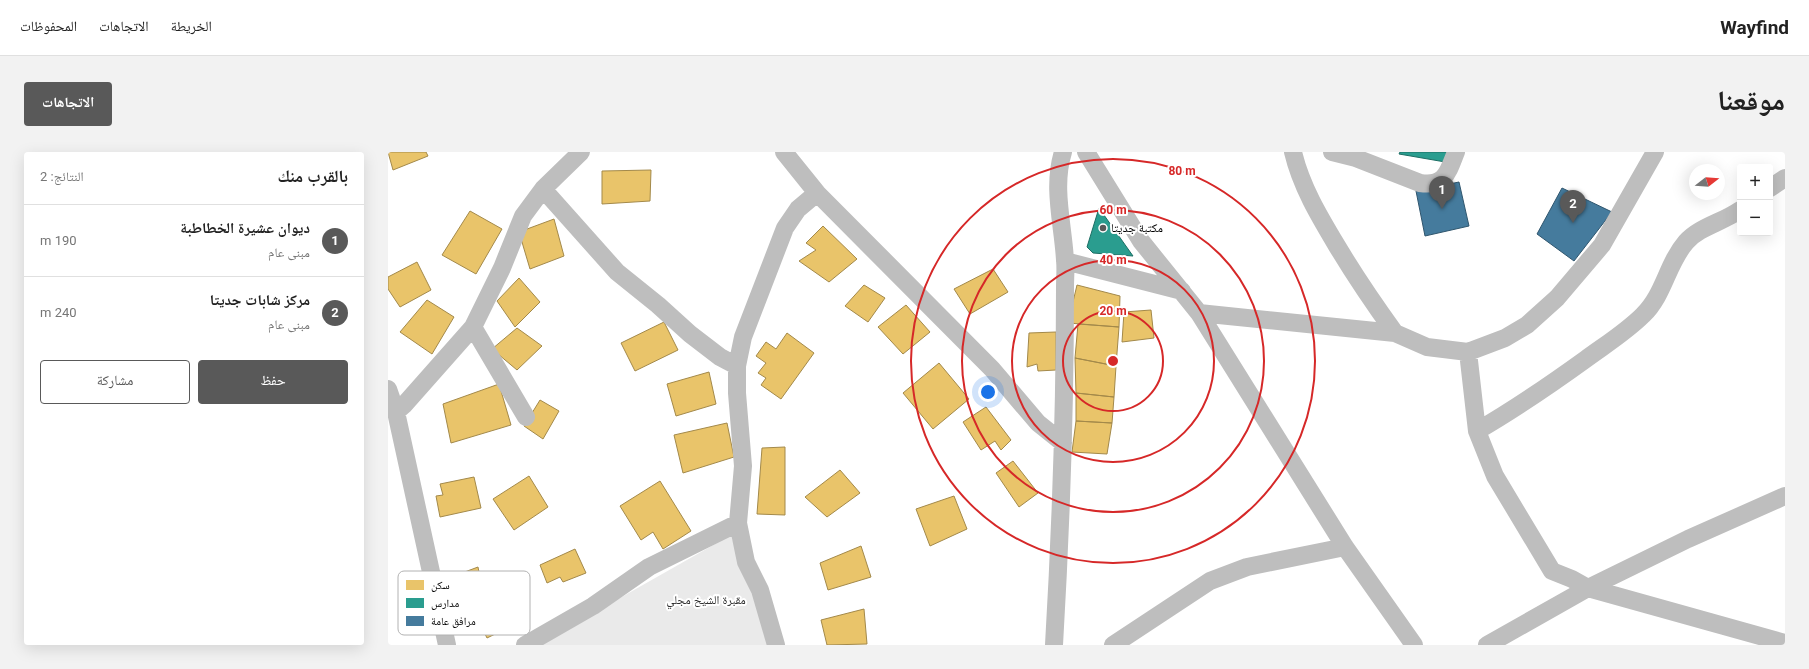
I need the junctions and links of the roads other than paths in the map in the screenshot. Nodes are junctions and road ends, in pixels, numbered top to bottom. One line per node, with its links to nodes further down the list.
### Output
1 (581, 152): 12 (street)
2 (784, 152): 13 (street)
3 (1063, 152): 15 (street)
4 (1086, 152): 16 (street)
5 (1293, 152): 19 (street)
6 (1332, 152): 9 (street)
7 (1456, 152): 9 (street)
8 (1655, 152): 20 (street)
9 (1374, 159)
10 (1785, 178): 11 (street)
11 (1773, 186)
12 (542, 189): 18 (street); 21 (street)
13 (817, 193): 21 (street); 26 (street)
14 (1737, 212): 25 (street)
15 (1065, 261): 16 (street); 26 (street)
16 (1182, 291): 17 (street)
17 (1199, 313): 19 (street); 29 (street)
18 (473, 326): 23 (street); 24 (street)
19 (1395, 333): 20 (street)
20 (1468, 352): 25 (street)
21 (737, 366): 28 (street)
22 (388, 389): 23 (street)
23 (396, 412): 30 (street)
24 (526, 417)
25 (1477, 431): 31 (street)
26 (1063, 443): 38 (street)
27 (1785, 496): 31 (street)
28 (738, 523): 36 (street); 37 (street)
29 (1345, 548): 39 (street); 40 (street)
30 (431, 571)
31 (1588, 588): 33 (street); 41 (street)
32 (445, 635): 35 (street)
33 (1764, 641): 34 (street)
34 (1785, 643)
35 (447, 645)
36 (525, 645)
37 (776, 645)
38 (1054, 645)
39 (1113, 645)
40 (1414, 645)
41 (1487, 645)

